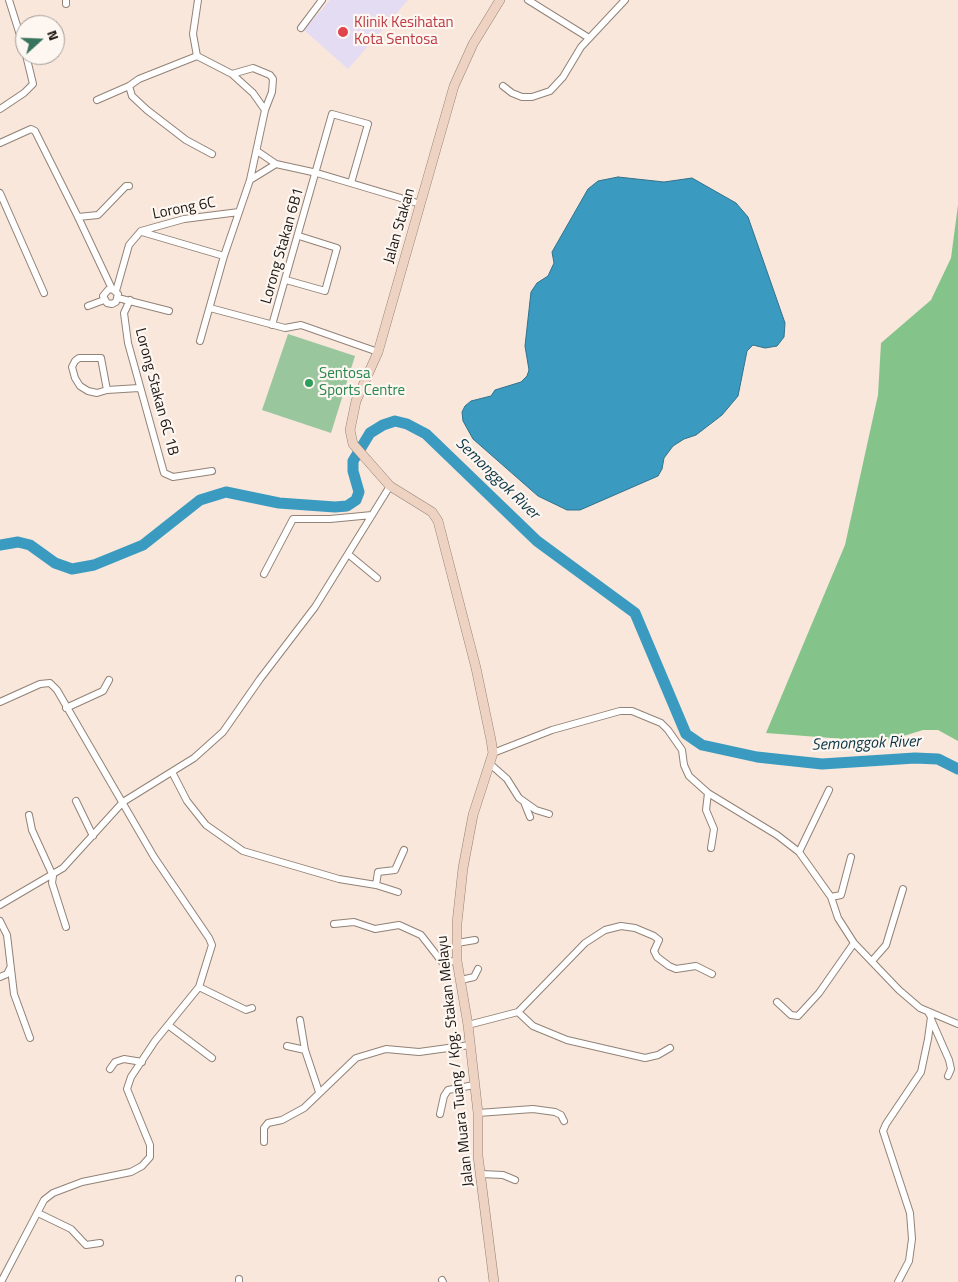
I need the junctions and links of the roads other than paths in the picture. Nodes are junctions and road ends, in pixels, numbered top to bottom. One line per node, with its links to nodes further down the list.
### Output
1 (9, 0): 7 (street)
2 (198, 0): 10 (street)
3 (322, 0): 8 (street)
4 (500, 0): 27 (main road, Jalan Stakan)
5 (528, 0): 9 (street)
6 (625, 0): 9 (street)
7 (15, 19)
8 (301, 28)
9 (589, 38): 14 (street)
10 (197, 56): 12 (street); 13 (street)
11 (28, 65): 16 (street)
12 (232, 74): 17 (street); 17 (street)
13 (129, 86): 15 (street); 20 (street)
14 (503, 86)
15 (97, 100)
16 (0, 108)
17 (265, 110): 19 (street)
18 (0, 143): 29 (street)
19 (257, 151): 21 (street); 23 (street)
20 (212, 154)
21 (276, 164): 22 (street); 23 (street)
22 (317, 173): 24 (street); 24 (street, Lorong Stakan 6B1); 31 (street, Lorong Stakan 6B1)
23 (250, 180): 28 (street)
24 (351, 183): 27 (street)
25 (129, 186): 29 (street)
26 (0, 193): 34 (street)
27 (421, 204): 43 (main road, Jalan Stakan)
28 (239, 212): 30 (street, Lorong 6C); 32 (street)
29 (78, 217): 35 (street)
30 (141, 231): 32 (street); 35 (street, Lorong 6C)
31 (299, 236): 33 (street, Lorong Stakan 6B1); 33 (street)
32 (224, 256): 39 (street)
33 (286, 280): 41 (street, Lorong Stakan 6B1)
34 (44, 293)
35 (115, 293): 36 (street, Lorong 6C); 36 (street); 37 (street)
36 (104, 300): 38 (street)
37 (130, 300): 40 (street); 44 (street, Lorong Stakan 6C 1B)
38 (88, 306)
39 (210, 308): 41 (street); 42 (street)
40 (169, 311)
41 (272, 326): 43 (street)
42 (200, 341)
43 (378, 352): 47 (main road, Jalan Stakan)
44 (139, 388): 45 (street); 46 (street, Lorong Stakan 6C 1B)
45 (107, 390): 45 (street)
46 (212, 471)
47 (390, 486): 48 (street); 55 (main road)
48 (372, 515): 49 (street); 50 (street)
49 (348, 554): 51 (street); 57 (street)
50 (264, 574)
51 (377, 578)
52 (109, 680): 54 (street)
53 (0, 702): 54 (street)
54 (66, 708): 61 (street)
55 (493, 753): 56 (main road, Jalan Muara Tuang / Kpg. Stakan Melayu); 59 (street)
56 (489, 763): 62 (street); 81 (main road, Jalan Muara Tuang / Kpg. Stakan Melayu)
57 (172, 772): 61 (street); 72 (street)
58 (829, 790): 69 (street)
59 (708, 793): 67 (street); 69 (street)
60 (76, 801): 66 (street)
61 (123, 802): 66 (street); 90 (street)
62 (524, 802): 63 (street); 65 (street)
63 (549, 814)
64 (30, 815): 71 (street)
65 (530, 818)
66 (93, 836): 71 (street)
67 (711, 848)
68 (404, 850): 72 (street)
69 (798, 852): 75 (street)
70 (850, 857): 75 (street)
71 (53, 876): 76 (street); 79 (street)
72 (376, 885): 74 (street)
73 (903, 889): 83 (street)
74 (398, 892)
75 (831, 896): 82 (street)
76 (0, 905)
77 (0, 921): 85 (street)
78 (334, 924): 84 (street)
79 (66, 927)
80 (475, 940): 81 (street)
81 (457, 943): 84 (main road, Jalan Muara Tuang / Kpg. Stakan Melayu)
82 (854, 943): 83 (street); 91 (street)
83 (872, 961): 94 (street)
84 (457, 962): 89 (main road, Jalan Muara Tuang / Kpg. Stakan Melayu)
85 (10, 968): 88 (street); 99 (street)
86 (478, 969): 89 (street)
87 (712, 974): 93 (street)
88 (0, 977)
89 (461, 980): 98 (main road, Jalan Muara Tuang / Kpg. Stakan Melayu)
90 (199, 987): 92 (street); 97 (street)
91 (777, 1002)
92 (252, 1008)
93 (518, 1012): 98 (street); 102 (street)
94 (929, 1015): 96 (street); 107 (street); 121 (street)
95 (300, 1020): 103 (street)
96 (958, 1024)
97 (168, 1025): 104 (street); 105 (street)
98 (468, 1025): 100 (main road, Jalan Muara Tuang / Kpg. Stakan Melayu)
99 (30, 1038)
100 (470, 1045): 108 (main road, Jalan Muara Tuang / Kpg. Stakan Melayu); 109 (street)
101 (287, 1046): 103 (street)
102 (670, 1048)
103 (306, 1050): 109 (street)
104 (212, 1058)
105 (142, 1062): 106 (street); 116 (street)
106 (110, 1069)
107 (948, 1076)
108 (474, 1085): 110 (main road, Jalan Muara Tuang / Kpg. Stakan Melayu); 111 (street)
109 (319, 1092): 113 (street)
110 (478, 1113): 112 (street); 114 (main road, Jalan Muara Tuang / Kpg. Stakan Melayu)
111 (440, 1114)
112 (564, 1121)
113 (264, 1142)
114 (481, 1174): 115 (street); 120 (main road, Jalan Muara Tuang / Kpg. Stakan Melayu)
115 (515, 1180)
116 (38, 1213): 117 (street); 118 (street)
117 (100, 1243)
118 (3, 1271): 119 (street)
119 (1, 1282)
120 (494, 1282)
121 (898, 1282)

